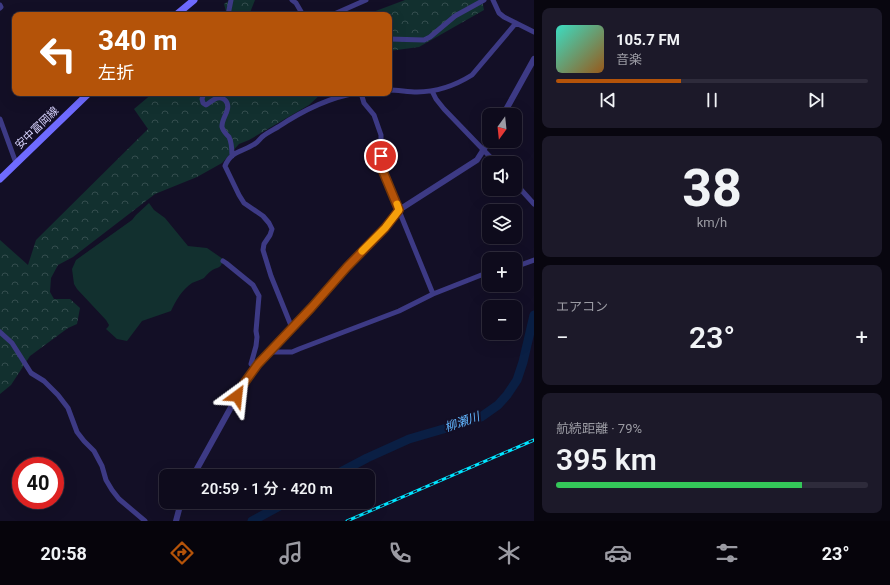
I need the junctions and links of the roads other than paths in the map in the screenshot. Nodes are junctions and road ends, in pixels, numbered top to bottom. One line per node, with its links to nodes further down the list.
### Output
1 (194, 0): 7 (main road)
2 (231, 0): 8 (street)
3 (292, 0): 9 (street)
4 (366, 0): 10 (street)
5 (484, 0): 13 (street)
6 (492, 0): 11 (street)
7 (180, 12)
8 (229, 12)
9 (301, 12)
10 (339, 12)
11 (516, 23): 12 (street); 16 (street)
12 (534, 32)
13 (392, 39)
14 (534, 59): 21 (street)
15 (392, 90): 16 (street)
16 (432, 91): 23 (street)
17 (86, 96): 26 (main road, 安中富岡線)
18 (203, 96): 24 (street)
19 (341, 96): 24 (street)
20 (362, 96): 30 (street)
21 (507, 108)
22 (0, 119): 26 (street)
23 (484, 150): 25 (street); 30 (street)
24 (232, 156): 36 (street)
25 (490, 156)
26 (16, 163): 27 (main road, 安中富岡線)
27 (0, 179)
28 (522, 191): 29 (street)
29 (534, 204)
30 (399, 210): 35 (street); 36 (street)
31 (534, 260): 33 (street)
32 (223, 261): 39 (street)
33 (522, 264)
34 (482, 275): 35 (street)
35 (433, 294): 38 (street)
36 (292, 328): 38 (street)
37 (0, 332): 42 (street)
38 (268, 352): 39 (street)
39 (256, 367): 40 (street)
40 (197, 469)
41 (179, 509): 43 (street)
42 (145, 521)
43 (176, 521)

